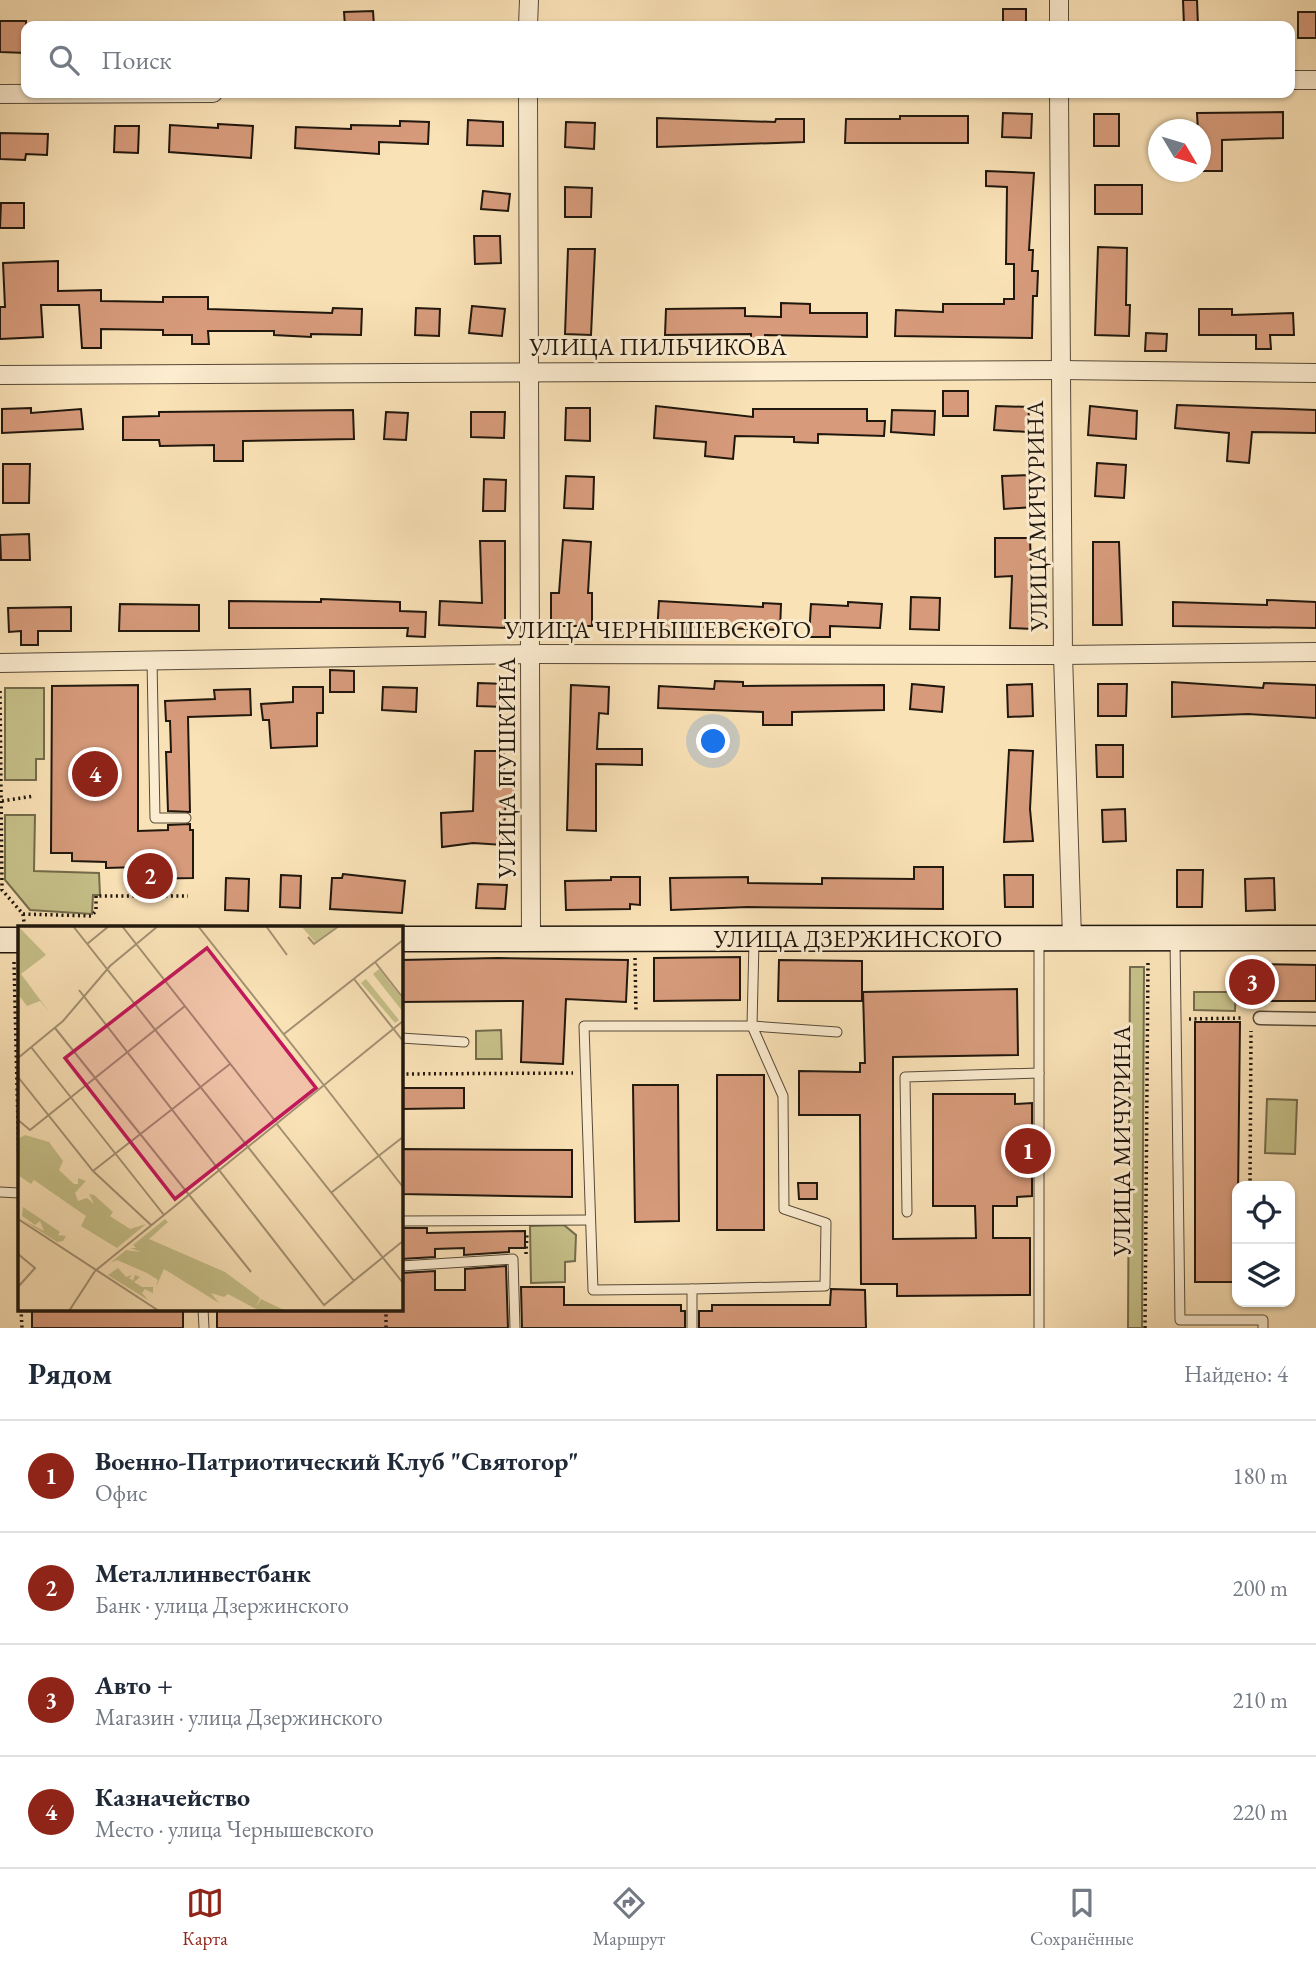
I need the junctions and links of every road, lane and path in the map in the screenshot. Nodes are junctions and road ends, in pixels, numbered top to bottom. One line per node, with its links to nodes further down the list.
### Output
1 (529, 0): 3 (street)
2 (1059, 0): 4 (street)
3 (528, 21)
4 (1059, 21)
5 (1295, 80): 6 (street)
6 (1316, 80)
7 (0, 94): 8 (street)
8 (21, 94)
9 (528, 98): 12 (street, УЛИЦА ПУШКИНА)
10 (1059, 98): 11 (street, УЛИЦА МИЧУРИНА)
11 (1059, 370): 12 (street, УЛИЦА ПИЛЬЧИКОВА); 13 (street, УЛИЦА ПИЛЬЧИКОВА); 17 (street, УЛИЦА МИЧУРИНА)
12 (530, 373): 14 (street, УЛИЦА ПИЛЬЧИКОВА); 16 (street, УЛИЦА ПУШКИНА)
13 (1316, 373)
14 (0, 375)
15 (1316, 652): 17 (street, УЛИЦА ЧЕРНЫШЕВСКОГО)
16 (531, 654): 17 (street, УЛИЦА ЧЕРНЫШЕВСКОГО); 18 (street, УЛИЦА ЧЕРНЫШЕВСКОГО); 31 (street, УЛИЦА ПУШКИНА)
17 (1063, 655): 28 (street, УЛИЦА МИЧУРИНА)
18 (152, 661): 19 (street, УЛИЦА ЧЕРНЫШЕВСКОГО); 23 (lane)
19 (0, 663)
20 (0, 691): 22 (path)
21 (34, 796): 22 (path)
22 (2, 801): 25 (path)
23 (186, 818)
24 (188, 895): 25 (path)
25 (23, 914): 26 (path)
26 (24, 926)
27 (1039, 938): 28 (main road, УЛИЦА ДЗЕРЖИНСКОГО); 32 (main road, УЛИЦА ДЗЕРЖИНСКОГО); 48 (lane)
28 (1072, 938): 33 (main road, УЛИЦА ДЗЕРЖИНСКОГО)
29 (1316, 938): 33 (main road, УЛИЦА ДЗЕРЖИНСКОГО)
30 (402, 939): 31 (main road, УЛИЦА ДЗЕРЖИНСКОГО)
31 (531, 939): 32 (main road, УЛИЦА ДЗЕРЖИНСКОГО)
32 (754, 939): 43 (lane)
33 (1175, 939): 41 (lane)
34 (0, 940): 35 (main road)
35 (18, 940)
36 (635, 954): 39 (path)
37 (1148, 955): 68 (path, УЛИЦА МИЧУРИНА)
38 (18, 957): 50 (path)
39 (624, 1016)
40 (1259, 1018): 42 (street)
41 (1176, 1019): 51 (path); 69 (lane)
42 (1316, 1019)
43 (752, 1026): 44 (lane); 55 (lane); 58 (lane)
44 (837, 1032)
45 (402, 1038): 46 (lane)
46 (464, 1042)
47 (573, 1062): 49 (path)
48 (1039, 1073): 54 (lane); 67 (lane)
49 (402, 1074)
50 (18, 1125)
51 (1250, 1181)
52 (0, 1192): 53 (lane)
53 (18, 1192)
54 (907, 1212)
55 (589, 1220): 56 (lane); 58 (lane)
56 (402, 1221)
57 (402, 1266): 65 (lane)
58 (692, 1289): 66 (lane)
59 (21, 1310): 62 (path)
60 (204, 1310): 63 (lane)
61 (386, 1310): 64 (path)
62 (22, 1328)
63 (204, 1328)
64 (386, 1328)
65 (515, 1328)
66 (692, 1328)
67 (1039, 1328)
68 (1145, 1328)
69 (1263, 1328)

